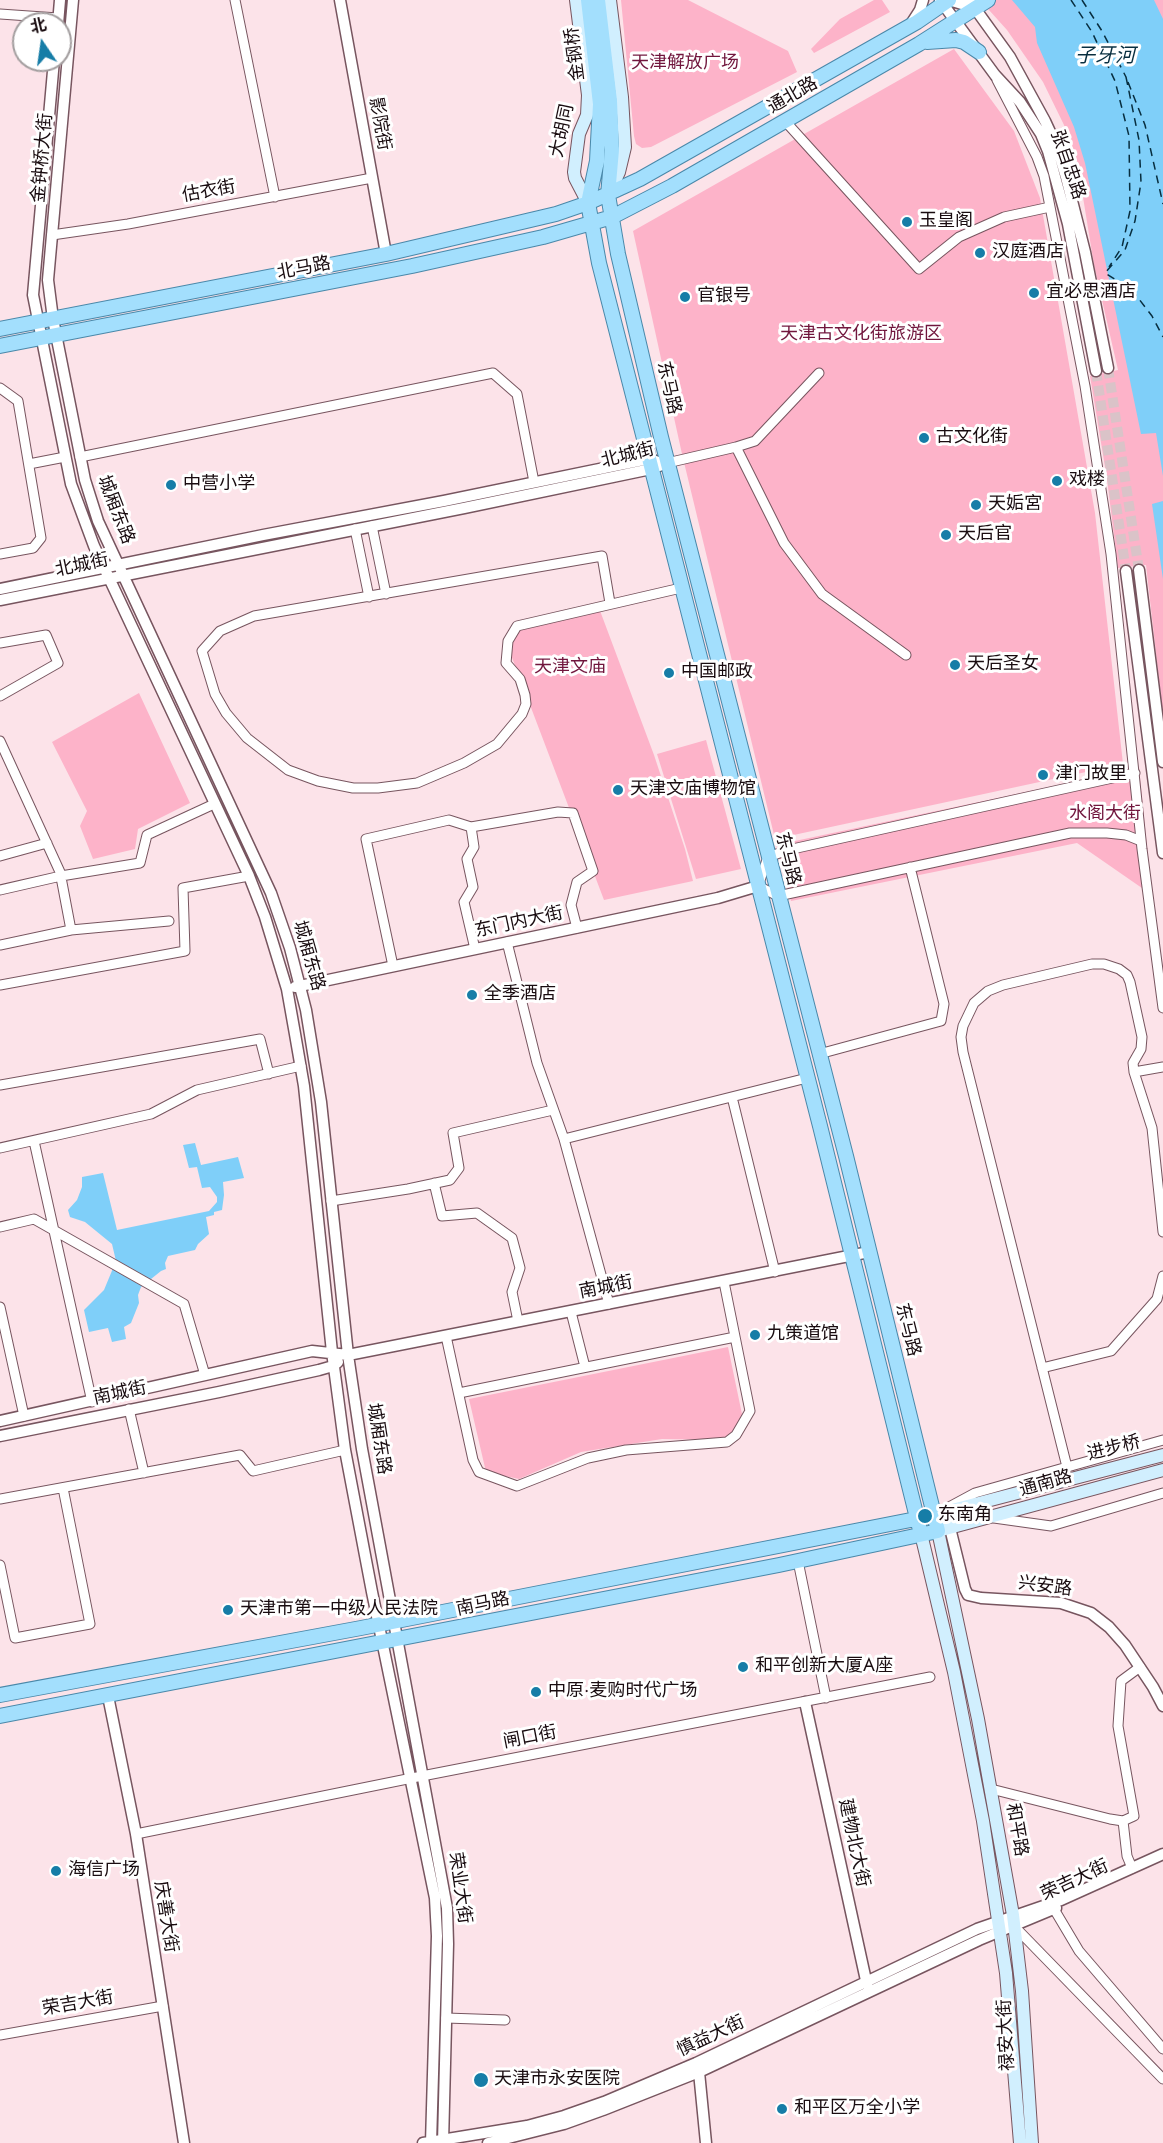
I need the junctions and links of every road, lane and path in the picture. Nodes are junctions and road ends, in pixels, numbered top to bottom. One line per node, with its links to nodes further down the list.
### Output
1 (73, 0): 26 (street, 金钟桥大街)
2 (235, 0): 21 (street)
3 (340, 0): 19 (street, 影院街)
4 (576, 0): 22 (main road, 大胡同)
5 (588, 0): 17 (main road, 金钢桥)
6 (598, 0): 17 (main road, 金钢桥)
7 (610, 0): 20 (main road)
8 (923, 0): 12 (street)
9 (946, 1): 10 (street); 11 (street, 张自忠路); 12 (main road, 通北路)
10 (978, 3): 11 (main road, 通北路); 34 (street, 张自忠路)
11 (957, 22): 13 (main road, 通北路); 14 (street, 张自忠路)
12 (909, 26): 20 (main road, 通北路)
13 (919, 44): 14 (main road); 18 (main road, 通北路)
14 (979, 52): 16 (street, 张自忠路)
15 (53, 72): 29 (street, 金钟桥大街)
16 (995, 75): 23 (street); 35 (street, 张自忠路)
17 (605, 102): 20 (main road); 22 (main road, 大胡同)
18 (785, 121): 23 (street); 24 (main road, 通北路)
19 (372, 178): 21 (street, 估衣街); 27 (street, 影院街)
20 (608, 195): 22 (main road, 北马路); 24 (main road, 东马路)
21 (275, 197): 26 (street, 估衣街)
22 (588, 203): 25 (main road, 东马路); 27 (main road, 北马路)
23 (1050, 207): 63 (street)
24 (612, 217): 25 (main road, 北马路); 41 (main road, 东马路)
25 (592, 224): 31 (main road, 北马路); 43 (main road, 东马路)
26 (52, 235): 28 (street, 金钟桥大街)
27 (386, 254): 28 (main road, 北马路)
28 (53, 319): 29 (main road, 北马路); 31 (street, 城厢东路)
29 (38, 322): 30 (main road, 北马路); 32 (street, 金钟桥大街)
30 (0, 329)
31 (56, 336): 32 (main road, 北马路); 40 (street, 城厢东路)
32 (40, 338): 33 (main road, 北马路); 39 (street, 城厢东路)
33 (0, 346)
34 (1108, 368)
35 (1096, 371)
36 (819, 373): 38 (street)
37 (0, 388): 42 (street)
38 (736, 447): 41 (street); 59 (street)
39 (65, 456): 42 (street); 51 (street, 城厢东路)
40 (80, 457): 44 (street); 48 (street, 城厢东路)
41 (668, 463): 43 (street, 北城街); 70 (main road, 东马路)
42 (29, 464): 47 (street)
43 (650, 464): 44 (street, 北城街); 45 (street, 北城街); 52 (main road, 东马路)
44 (534, 482): 48 (street, 北城街)
45 (372, 526): 46 (street, 北城街); 54 (street)
46 (355, 529): 48 (street, 北城街); 55 (street)
47 (0, 554)
48 (121, 569): 51 (street, 北城街); 85 (street, 城厢东路)
49 (1138, 570): 62 (street)
50 (1126, 571): 68 (street)
51 (107, 572): 53 (street, 北城街); 56 (street, 北城街); 64 (street, 城厢东路)
52 (681, 588): 57 (street); 74 (main road, 东马路)
53 (0, 589)
54 (386, 594): 55 (street); 57 (street)
55 (369, 597): 57 (street)
56 (0, 600)
57 (610, 603)
58 (0, 643): 60 (street)
59 (906, 655)
60 (0, 696)
61 (0, 741): 67 (street)
62 (1163, 762)
63 (1134, 773): 66 (street); 70 (street)
64 (214, 804): 72 (street); 73 (street, 城厢东路)
65 (471, 826): 78 (street); 82 (street); 83 (street)
66 (1141, 841): 71 (street); 87 (street)
67 (47, 843): 69 (street); 72 (street)
68 (1163, 853)
69 (0, 856)
70 (768, 857): 74 (street); 76 (main road, 东马路)
71 (910, 867): 76 (street); 88 (street)
72 (61, 876): 75 (street); 79 (street)
73 (249, 876): 84 (street); 86 (street, 城厢东路)
74 (758, 886): 76 (street); 78 (street, 东门内大街); 93 (main road, 东马路)
75 (0, 890)
76 (778, 896): 88 (main road, 东马路)
77 (170, 921): 79 (street)
78 (577, 928): 80 (street, 东门内大街)
79 (72, 930): 81 (street)
80 (507, 942): 82 (street, 东门内大街); 96 (street)
81 (0, 945)
82 (475, 949): 83 (street, 东门内大街)
83 (393, 966): 85 (street, 东门内大街)
84 (0, 985)
85 (301, 986): 86 (street, 东门内大街); 101 (street, 城厢东路)
86 (287, 989): 89 (street, 城厢东路)
87 (1163, 1008)
88 (819, 1054): 105 (main road, 东马路)
89 (301, 1066): 92 (street); 116 (street, 城厢东路)
90 (1163, 1066): 91 (street)
91 (1134, 1072): 104 (street); 120 (street)
92 (269, 1074): 94 (street); 98 (street)
93 (807, 1078): 95 (street); 106 (main road, 东马路)
94 (0, 1085)
95 (732, 1097): 97 (street); 107 (street)
96 (553, 1110): 97 (street); 100 (street)
97 (564, 1139): 110 (street)
98 (34, 1141): 99 (street); 103 (street)
99 (0, 1148)
100 (434, 1183): 101 (street); 113 (street)
101 (331, 1201): 117 (street, 城厢东路)
102 (0, 1227): 103 (street)
103 (52, 1229): 121 (street); 123 (street)
104 (1163, 1232)
105 (869, 1252): 106 (street, 南城街); 138 (main road, 东马路)
106 (851, 1256): 107 (street, 南城街); 140 (main road, 东马路)
107 (775, 1272): 109 (street, 南城街)
108 (1163, 1276): 120 (street)
109 (724, 1282): 110 (street, 南城街); 115 (street)
110 (609, 1304): 112 (street, 南城街)
111 (0, 1307): 125 (street)
112 (571, 1312): 113 (street, 南城街); 119 (street)
113 (518, 1321): 114 (street, 南城街)
114 (446, 1336): 117 (street, 南城街); 122 (street)
115 (735, 1337): 119 (street); 122 (street)
116 (332, 1352): 117 (street, 南城街); 118 (street, 城厢东路); 121 (street, 南城街)
117 (348, 1354): 118 (street, 南城街); 145 (street, 城厢东路)
118 (333, 1366): 124 (street, 南城街); 129 (street, 城厢东路)
119 (585, 1367): 122 (street)
120 (1042, 1368): 131 (street)
121 (205, 1375): 123 (street, 南城街)
122 (459, 1393)
123 (92, 1402): 125 (street, 南城街)
124 (129, 1409): 127 (street, 南城街); 133 (street)
125 (24, 1416): 126 (street, 南城街)
126 (0, 1421)
127 (0, 1436)
128 (1163, 1440): 131 (street)
129 (345, 1450): 133 (street); 146 (street, 城厢东路)
130 (1163, 1455): 134 (main road, 进步桥)
131 (1067, 1467): 138 (street)
132 (1163, 1470): 139 (main road, 通南路)
133 (144, 1473): 135 (street)
134 (1038, 1487): 138 (main road, 通南路)
135 (63, 1488): 137 (street); 144 (street)
136 (1163, 1493): 139 (street)
137 (0, 1499)
138 (933, 1515): 140 (main road, 南马路); 141 (main road, 东马路)
139 (993, 1517): 141 (main road, 通南路)
140 (918, 1519): 142 (main road, 东马路); 145 (main road, 南马路)
141 (944, 1529): 142 (main road, 南马路); 149 (street, 兴安路); 158 (main road, 和平路)
142 (921, 1534): 143 (main road, 南马路); 166 (main road, 和平路)
143 (798, 1561): 147 (main road, 南马路); 153 (street)
144 (0, 1565)
145 (393, 1622): 146 (main road, 南马路); 147 (street, 城厢东路)
146 (378, 1625): 148 (street, 城厢东路); 151 (main road, 南马路)
147 (397, 1641): 148 (main road, 南马路); 157 (street, 荣业大街)
148 (382, 1643): 152 (main road, 南马路); 157 (street, 荣业大街)
149 (1140, 1667): 155 (street, 兴安路); 159 (street)
150 (930, 1677): 153 (street, 闸口街)
151 (0, 1695)
152 (108, 1696): 156 (main road, 南马路); 160 (street, 庆善大街)
153 (826, 1698): 154 (street, 闸口街)
154 (805, 1702): 157 (street, 闸口街); 167 (street, 建物北大街)
155 (1163, 1706)
156 (0, 1716)
157 (417, 1777): 160 (street, 闸口街); 169 (street, 荣业大街); 177 (street, 荣业大街)
158 (991, 1789): 159 (street); 165 (main road, 和平路)
159 (1123, 1821): 163 (street)
160 (136, 1834): 168 (street, 庆善大街)
161 (1163, 1854): 163 (street, 荣吉大街)
162 (1163, 1859): 164 (street, 荣吉大街)
163 (1131, 1868): 165 (street, 荣吉大街)
164 (1054, 1909): 165 (street, 荣吉大街); 172 (street)
165 (1014, 1921): 166 (street, 荣吉大街); 174 (street); 181 (main road, 禄安大街)
166 (999, 1926): 167 (street, 慎益大街); 180 (main road, 禄安大街)
167 (867, 1986): 173 (street, 慎益大街)
168 (163, 2006): 171 (street, 荣吉大街); 176 (street, 庆善大街)
169 (446, 2018): 170 (street); 175 (street, 荣业大街)
170 (505, 2020)
171 (0, 2035)
172 (1163, 2049)
173 (698, 2067): 175 (street, 慎益大街); 178 (street, 慎益大街); 179 (street)
174 (1163, 2079)
175 (443, 2142): 177 (street, 慎益大街)
176 (184, 2143)
177 (428, 2143)
178 (488, 2143)
179 (706, 2143)
180 (1020, 2143)
181 (1032, 2143)

